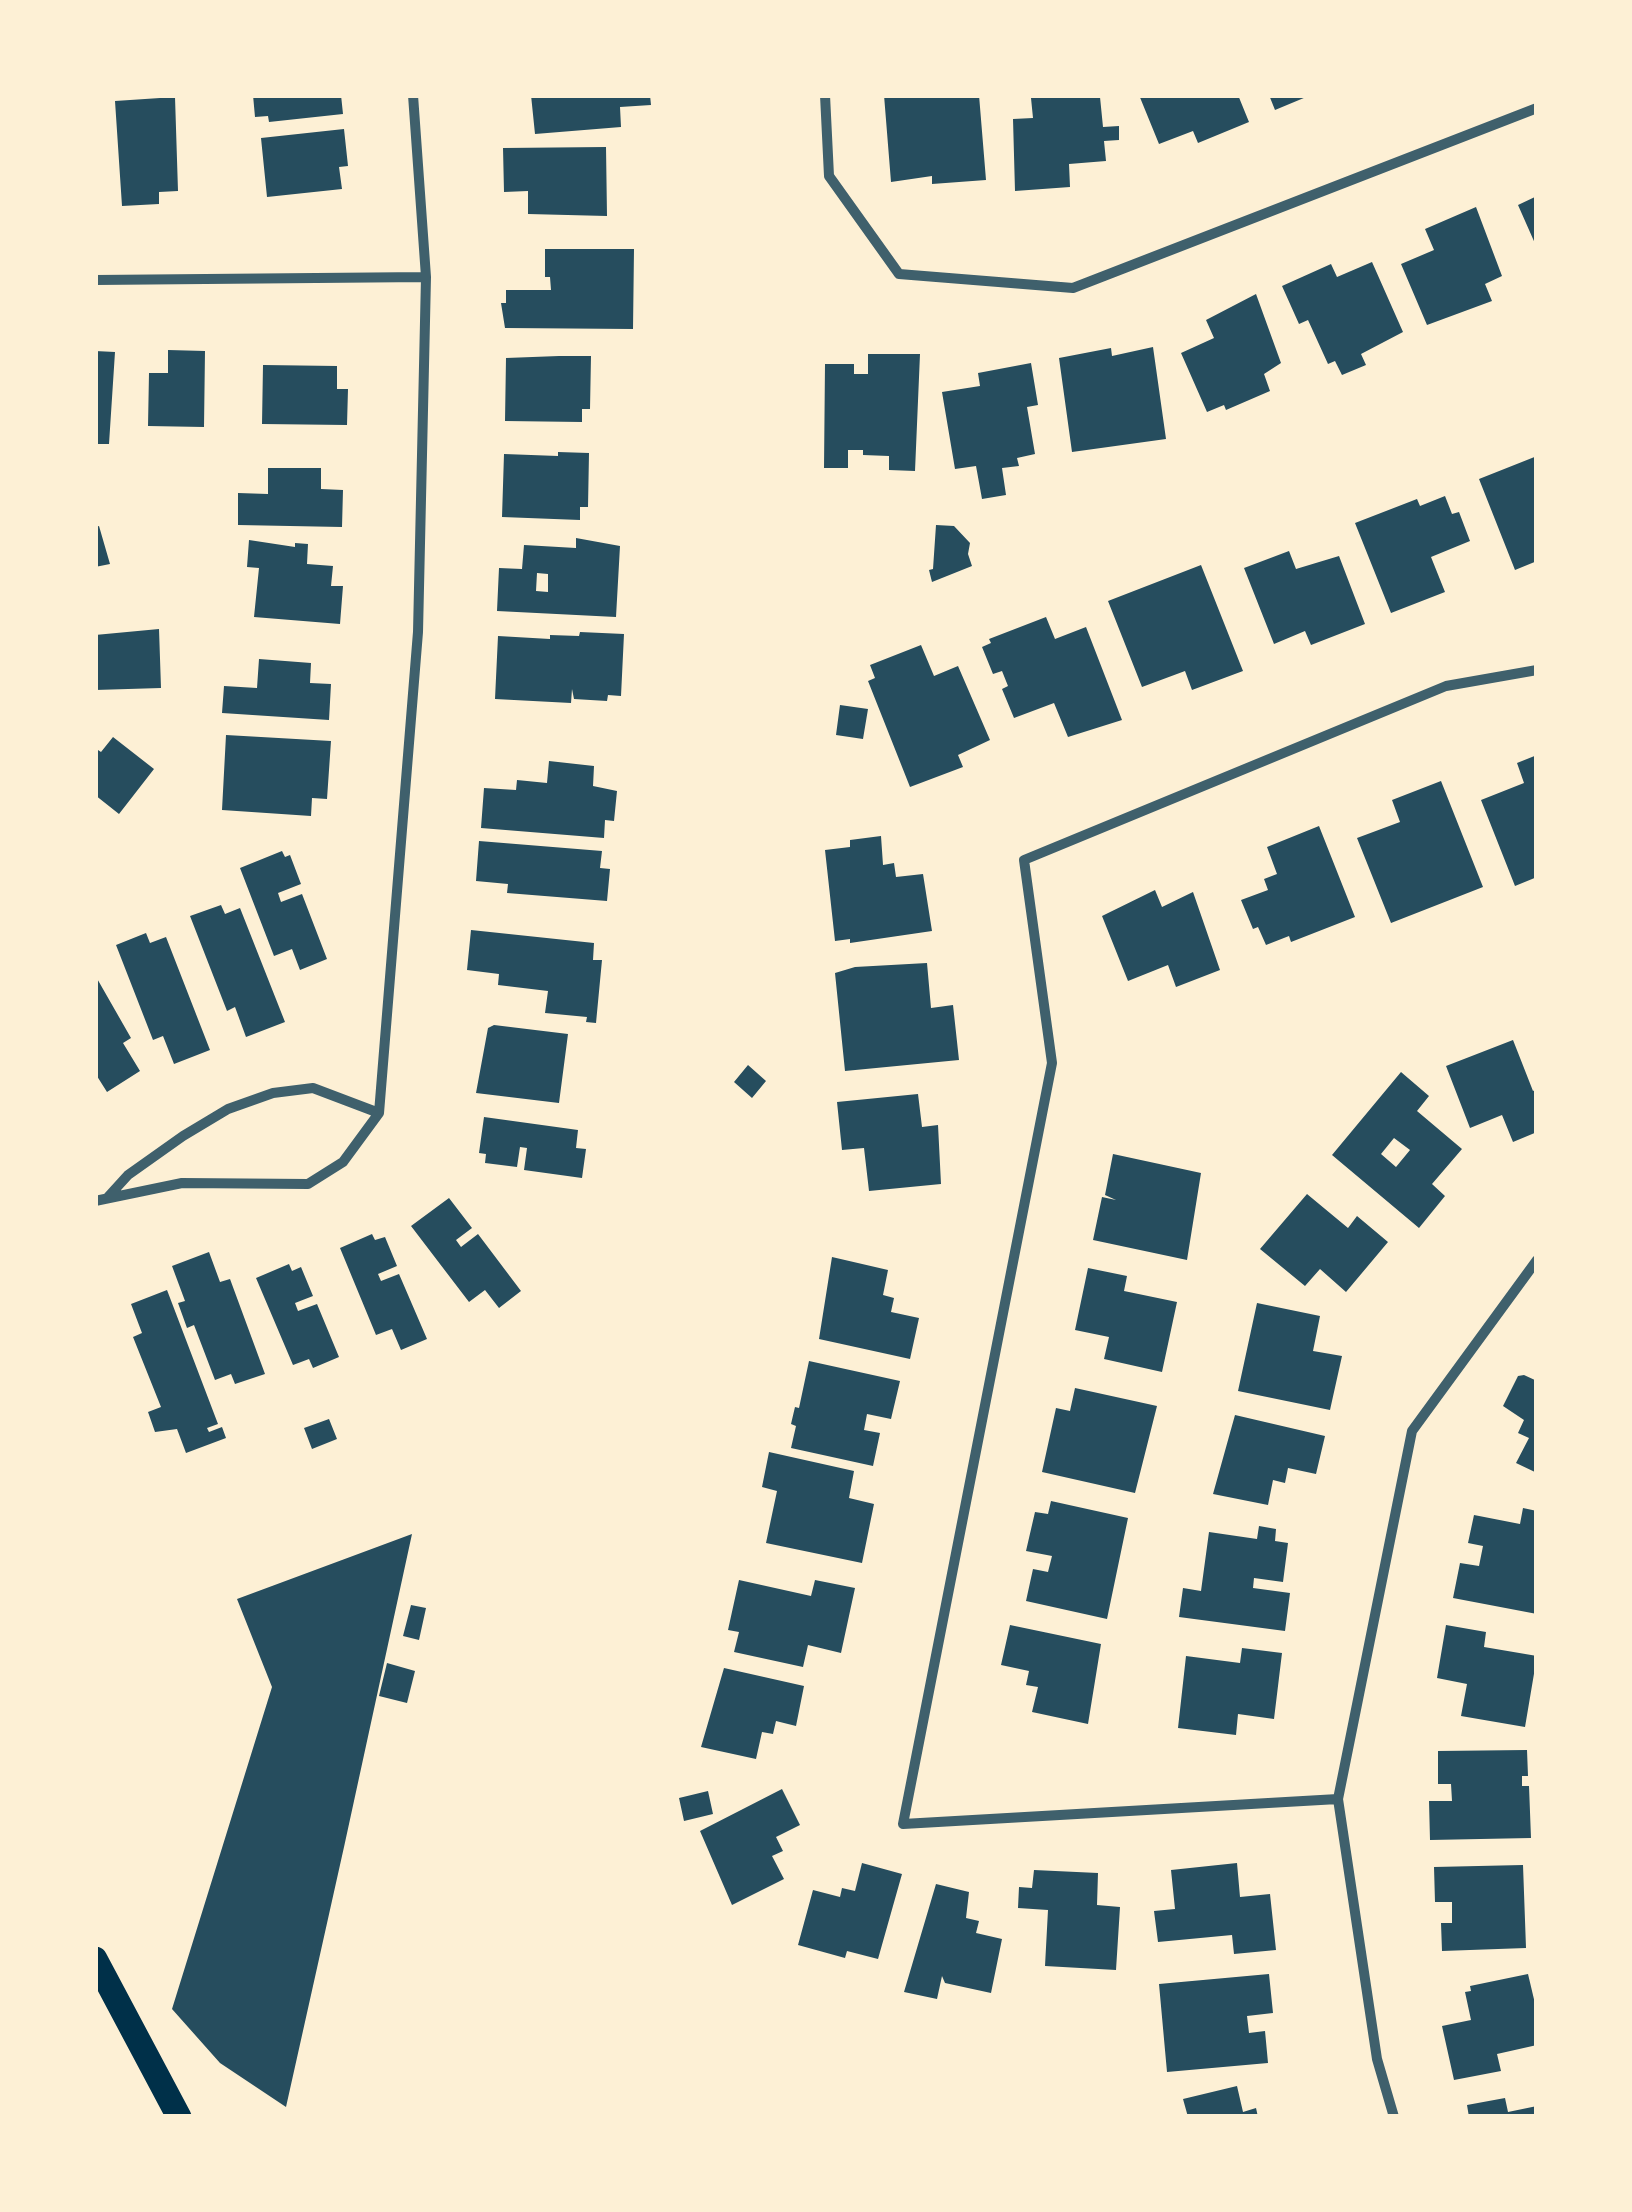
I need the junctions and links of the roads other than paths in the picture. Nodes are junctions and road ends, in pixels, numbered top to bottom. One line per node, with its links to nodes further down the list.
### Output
1 (413, 95): 4 (street)
2 (825, 95): 3 (street)
3 (1537, 108)
4 (426, 277): 5 (street); 7 (street)
5 (95, 280)
6 (1537, 670): 11 (street)
7 (379, 1113): 8 (street); 8 (street)
8 (108, 1197): 9 (street)
9 (95, 1201)
10 (1537, 1260): 11 (street)
11 (1338, 1799): 14 (street)
12 (95, 1959): 13 (main road)
13 (179, 2117)
14 (1394, 2117)

